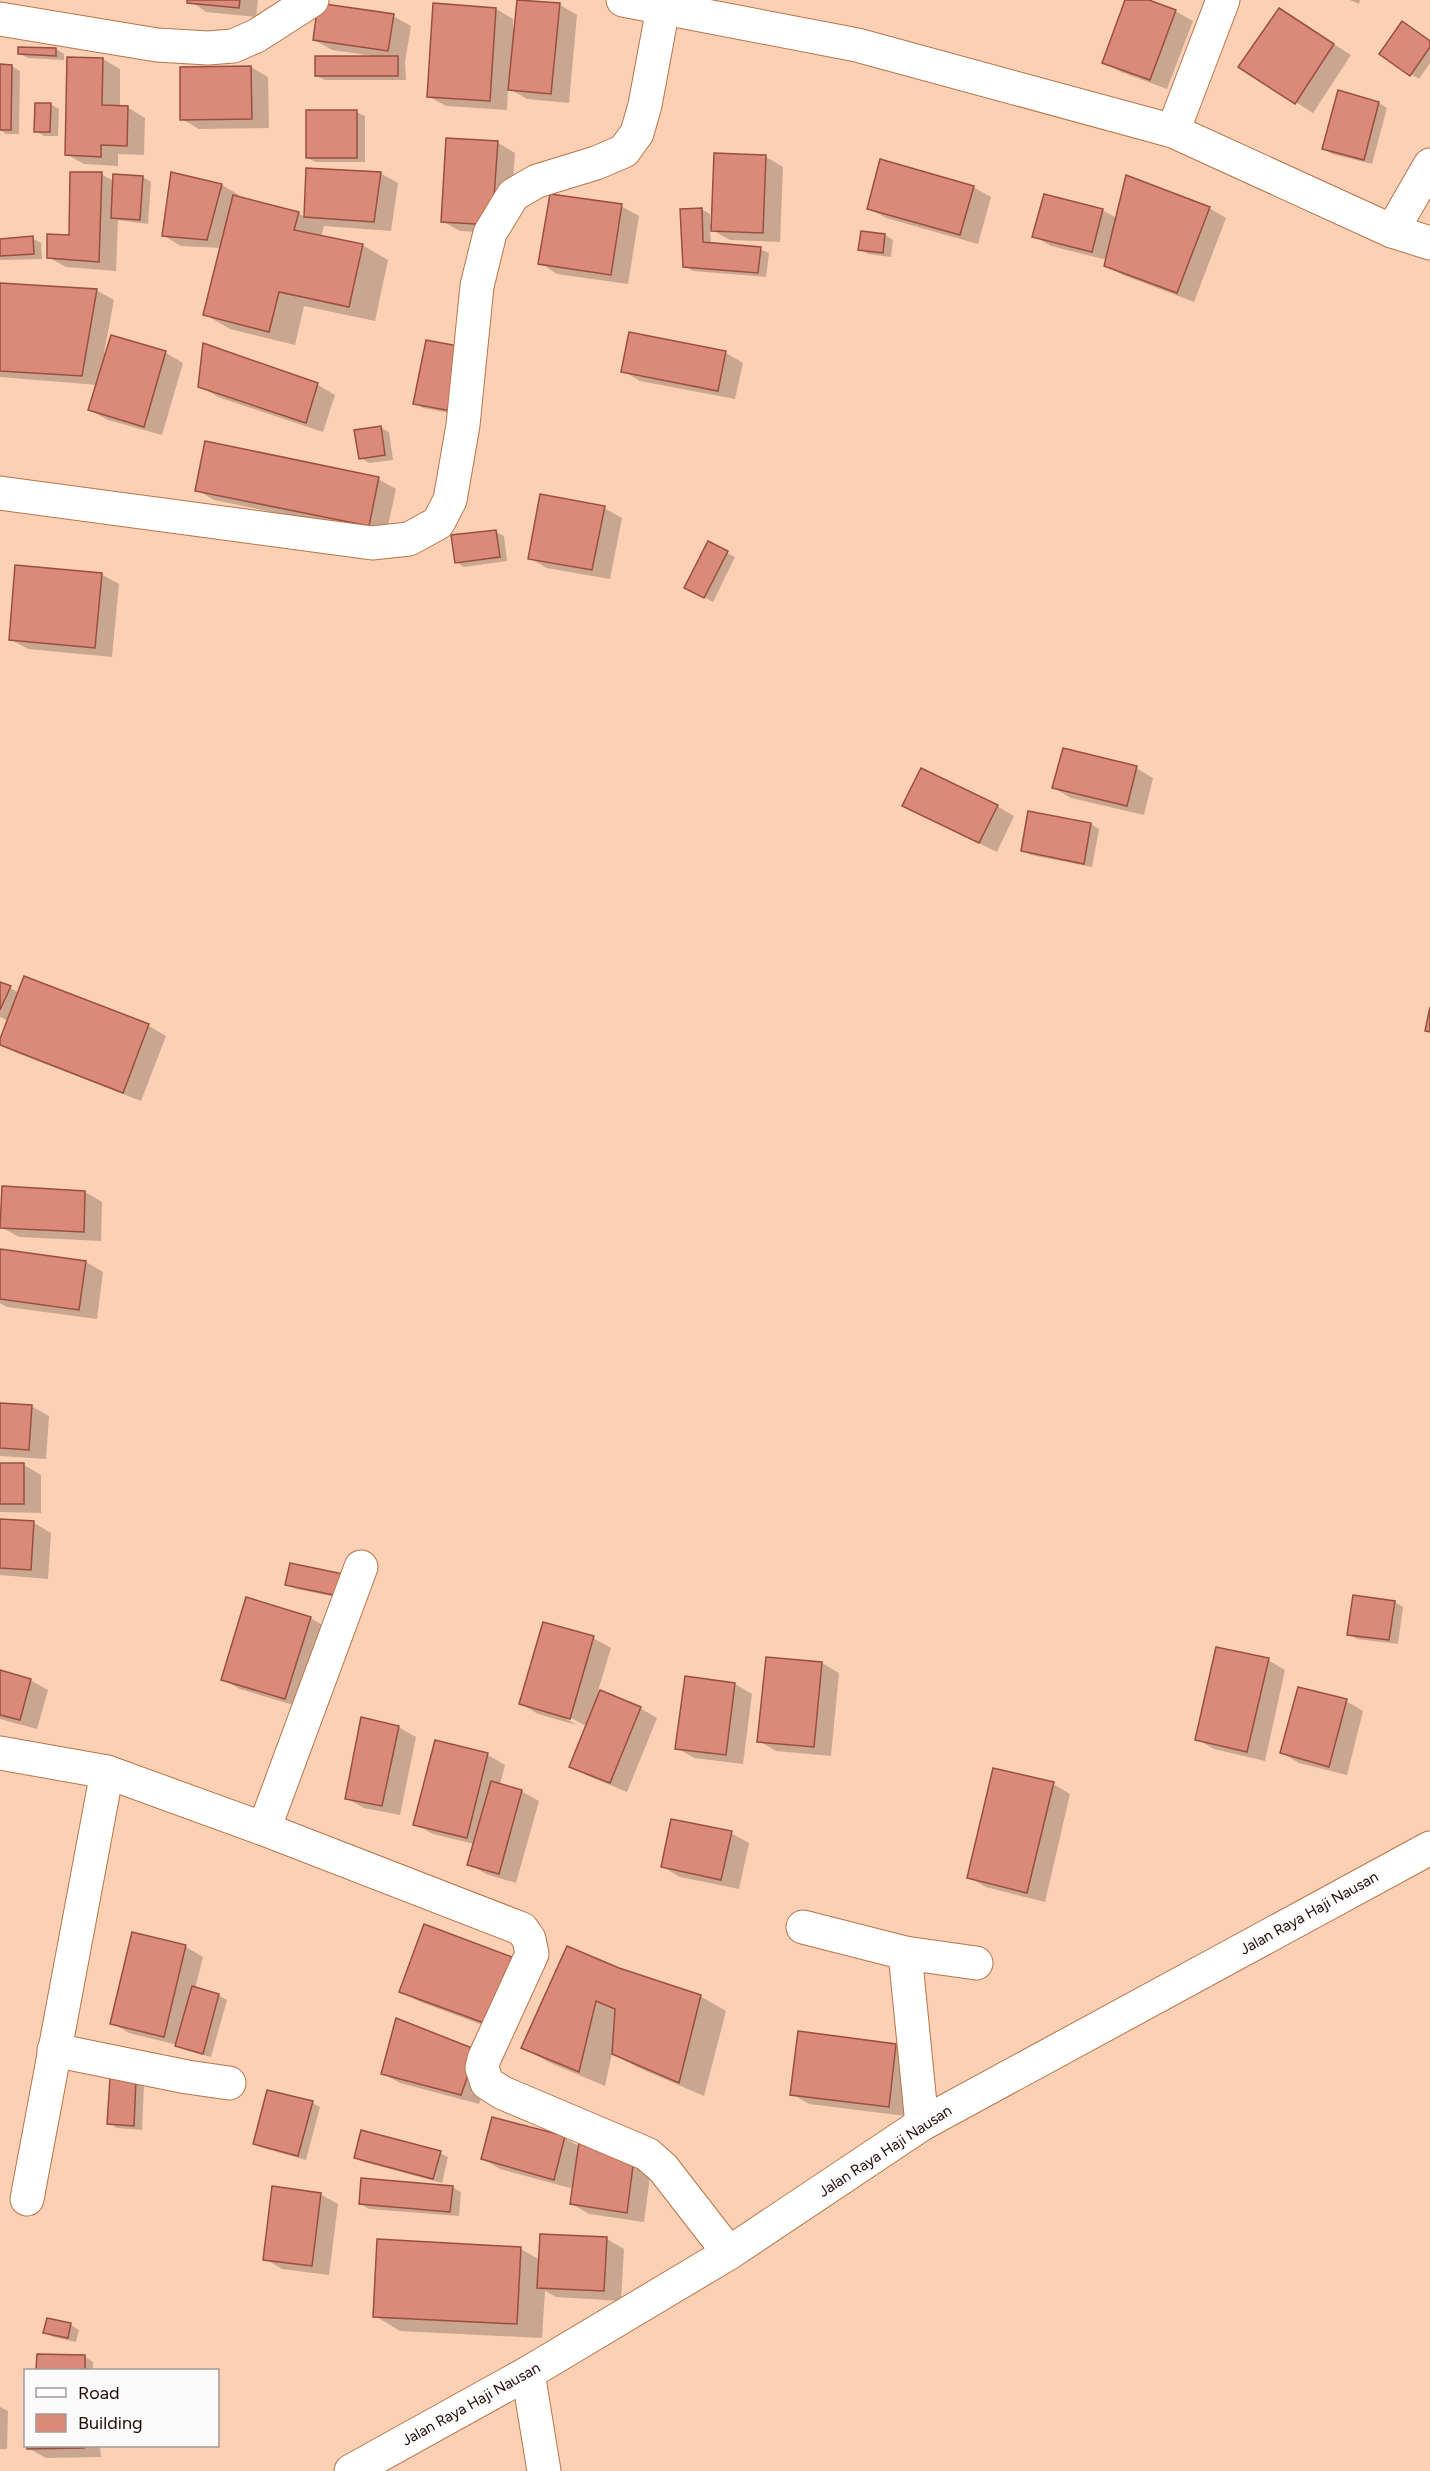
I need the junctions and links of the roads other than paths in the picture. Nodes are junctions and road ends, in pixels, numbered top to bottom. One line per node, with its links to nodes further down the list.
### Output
1 (312, 0): 5 (street)
2 (623, 0): 4 (street)
3 (1223, 0): 6 (street)
4 (663, 8): 6 (street); 10 (street)
5 (0, 19)
6 (1173, 131): 8 (street)
7 (1430, 165): 8 (street)
8 (1392, 231): 9 (street)
9 (1430, 243)
10 (0, 493)
11 (361, 1566): 14 (street)
12 (0, 1753): 13 (street)
13 (106, 1772): 14 (street); 19 (street)
14 (264, 1829): 23 (street)
15 (1430, 1848): 21 (street, Jalan Raya Haji Nausan)
16 (802, 1927): 17 (street)
17 (905, 1953): 18 (street); 21 (street)
18 (976, 1963)
19 (54, 2050): 20 (street); 22 (street)
20 (229, 2083)
21 (921, 2124): 23 (street, Jalan Raya Haji Nausan)
22 (27, 2199)
23 (729, 2253): 24 (street, Jalan Raya Haji Nausan)
24 (528, 2373): 25 (street, Jalan Raya Haji Nausan); 26 (street)
25 (351, 2471)
26 (544, 2471)

